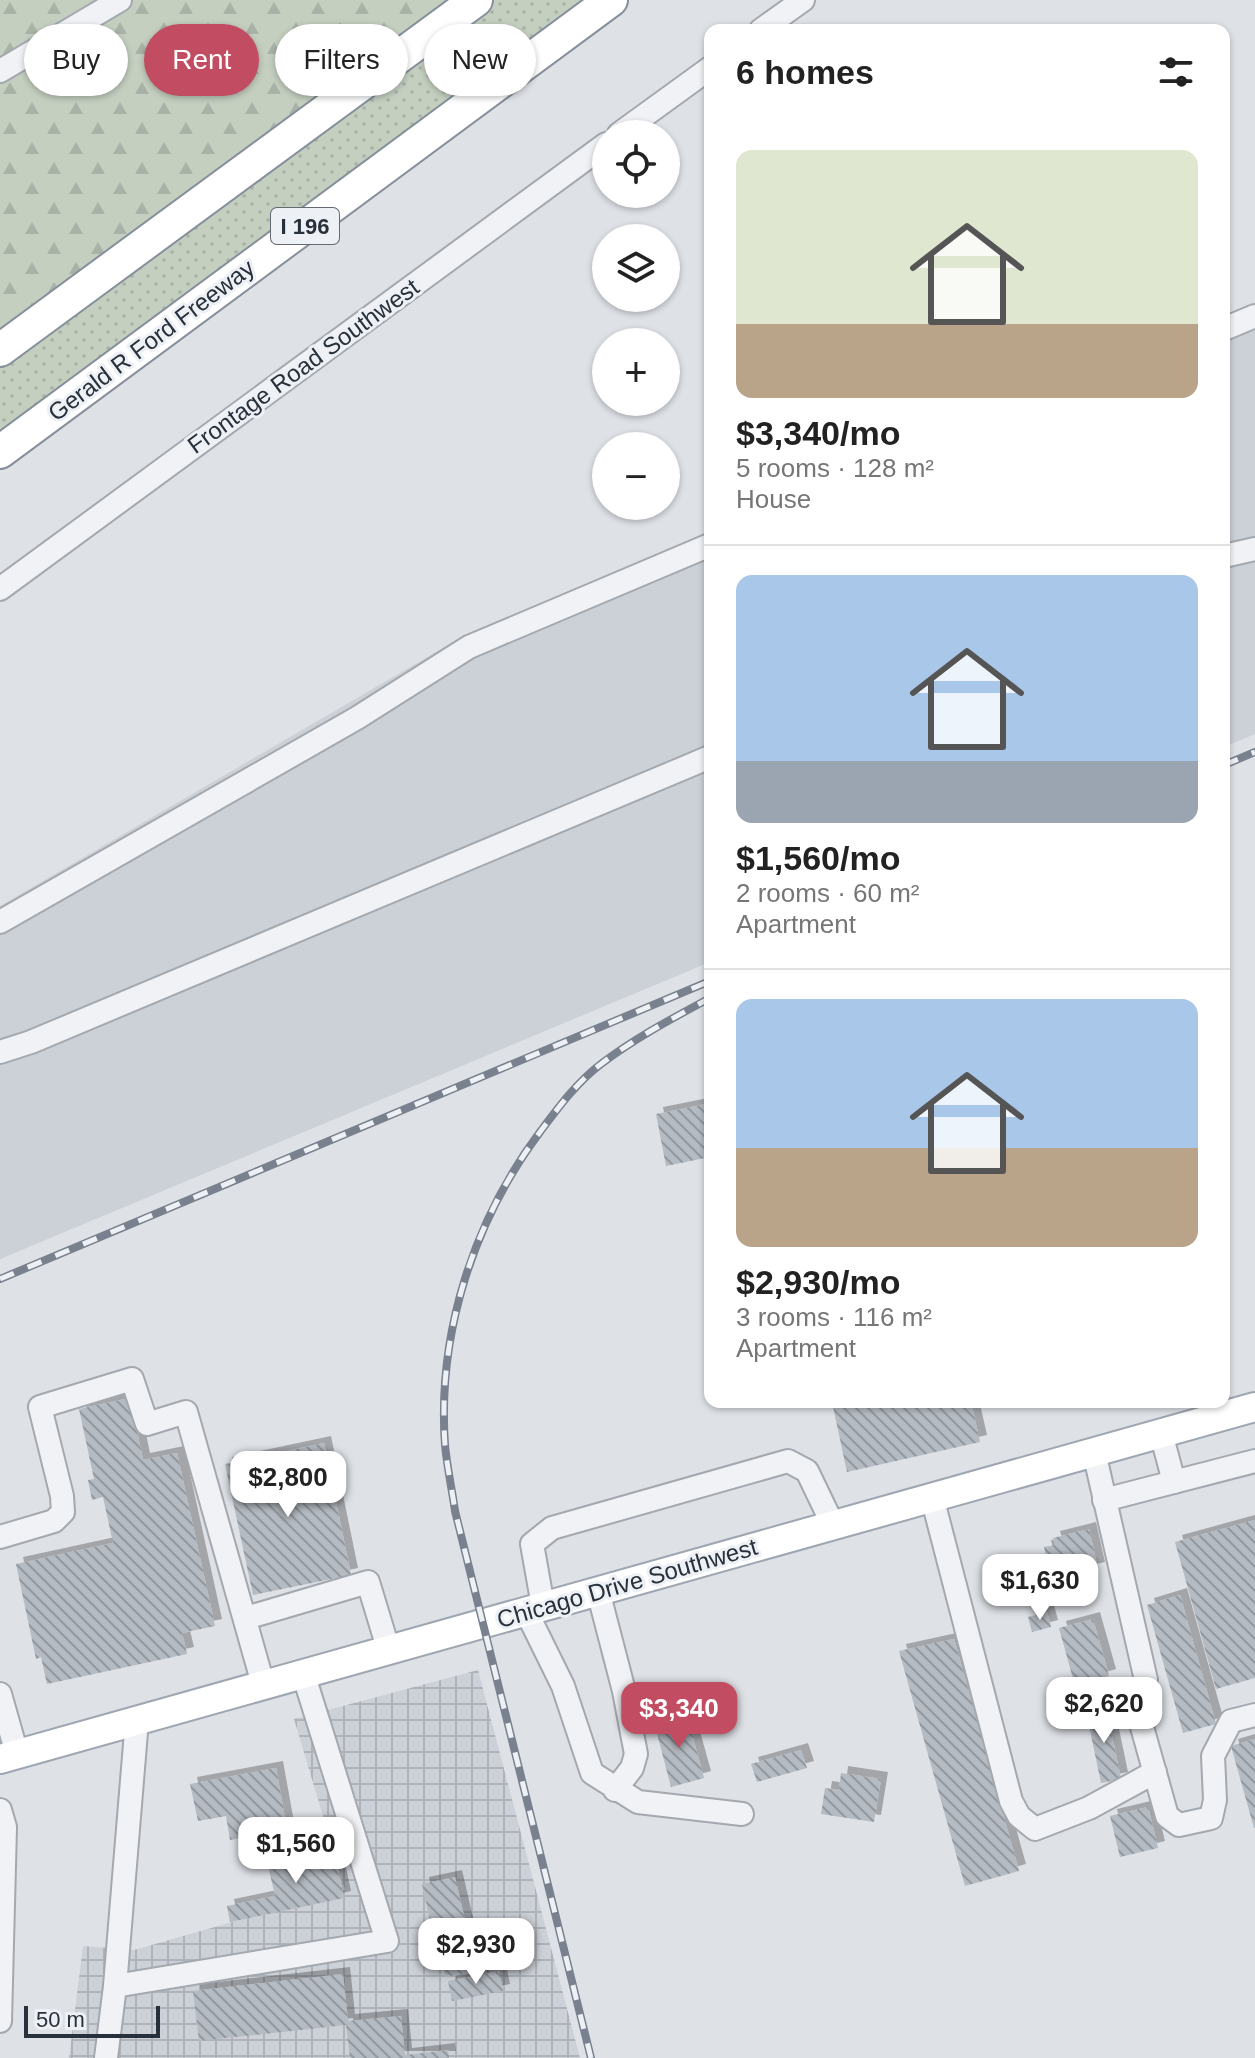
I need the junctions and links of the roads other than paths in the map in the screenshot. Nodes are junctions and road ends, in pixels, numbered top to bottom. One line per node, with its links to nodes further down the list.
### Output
1 (120, 0): 6 (street)
2 (476, 0): 12 (highway)
3 (611, 0): 13 (highway, Gerald R Ford Freeway / I 196)
4 (803, 0): 5 (street)
5 (769, 24)
6 (0, 71)
7 (704, 72): 8 (street)
8 (638, 120)
9 (592, 154): 17 (street, Frontage Road Southwest)
10 (1255, 316): 11 (street)
11 (1230, 326)
12 (0, 350)
13 (0, 452)
14 (704, 548): 19 (street)
15 (1255, 549): 16 (street)
16 (1230, 555)
17 (0, 589)
18 (704, 760): 20 (street)
19 (0, 922)
20 (0, 1052)
21 (1255, 1407): 22 (main road, Chicago Drive Southwest)
22 (1161, 1433): 23 (main road, Chicago Drive Southwest); 25 (street)
23 (1094, 1452): 26 (main road, Chicago Drive Southwest); 27 (street)
24 (1255, 1461): 25 (street)
25 (1174, 1482): 27 (street)
26 (932, 1497): 28 (main road, Chicago Drive Southwest); 40 (street)
27 (1104, 1500): 40 (street)
28 (833, 1525): 30 (main road, Chicago Drive Southwest); 31 (street)
29 (0, 1537): 32 (street)
30 (598, 1591): 31 (main road, Chicago Drive Southwest); 41 (street)
31 (534, 1609): 33 (main road, Chicago Drive Southwest); 41 (street)
32 (246, 1618): 33 (street); 35 (street)
33 (388, 1648): 34 (main road, Chicago Drive Southwest)
34 (303, 1673): 35 (main road, Chicago Drive Southwest); 45 (street)
35 (263, 1684): 38 (main road, Chicago Drive Southwest)
36 (0, 1694): 39 (street)
37 (1255, 1715): 40 (street)
38 (137, 1720): 39 (main road, Chicago Drive Southwest); 45 (street)
39 (9, 1756)
40 (1155, 1772)
41 (615, 1790): 43 (street)
42 (0, 1810): 44 (street)
43 (742, 1814)
44 (2, 1855): 46 (street)
45 (115, 1986): 47 (street)
46 (0, 2021)
47 (106, 2058)

